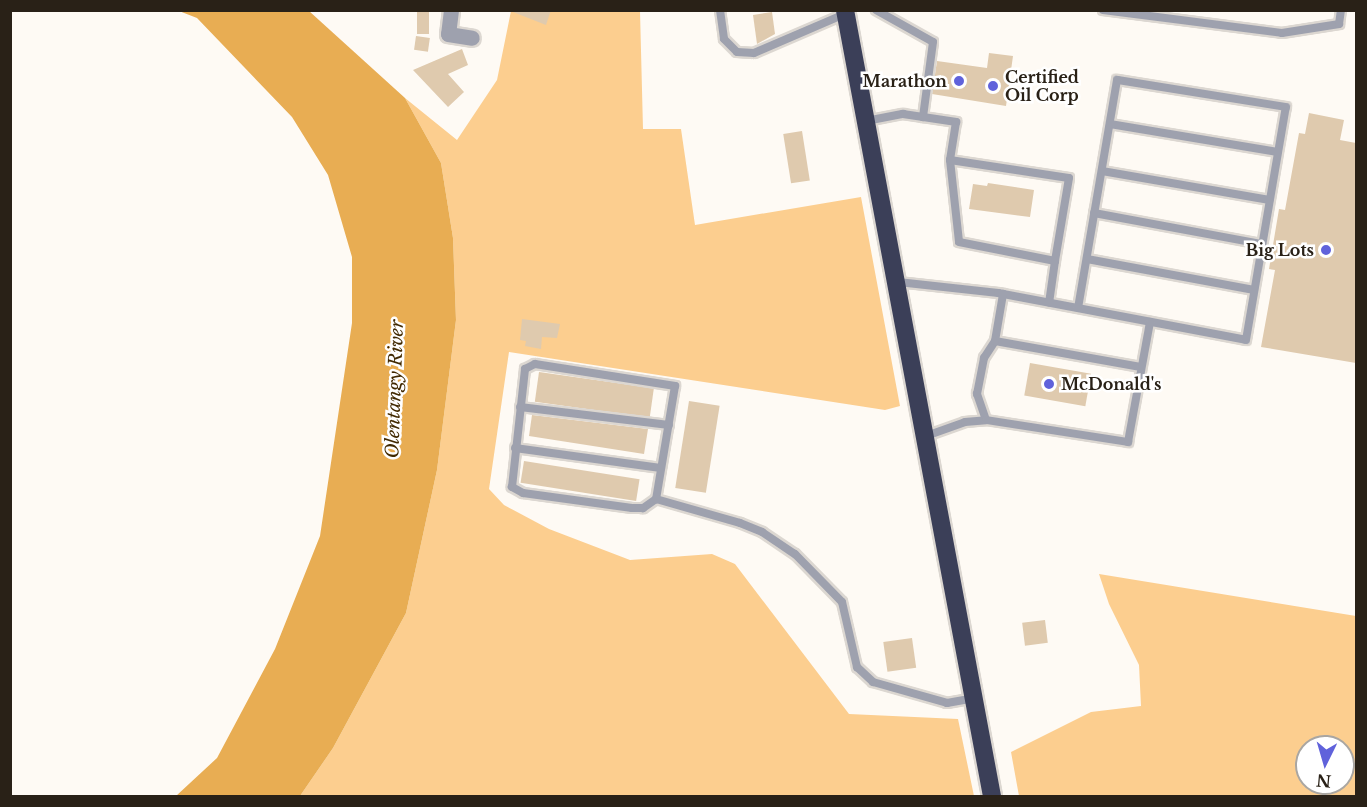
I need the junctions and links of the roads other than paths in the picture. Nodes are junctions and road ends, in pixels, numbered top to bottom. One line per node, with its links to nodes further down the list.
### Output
1 (451, 10): 7 (street)
2 (720, 10): 6 (lane)
3 (876, 10): 8 (lane)
4 (1103, 10): 5 (lane)
5 (1341, 10)
6 (848, 12): 9 (highway)
7 (472, 38)
8 (923, 117): 9 (lane); 12 (lane)
9 (866, 121): 19 (highway)
10 (1110, 124): 11 (lane); 11 (lane); 13 (lane)
11 (1278, 152): 14 (lane)
12 (950, 160): 18 (lane); 18 (lane)
13 (1102, 171): 14 (lane); 15 (lane)
14 (1270, 200): 16 (lane)
15 (1095, 213): 16 (lane); 17 (lane)
16 (1262, 244): 20 (lane)
17 (1087, 259): 20 (lane); 23 (lane)
18 (1055, 261): 22 (lane)
19 (898, 282): 21 (lane); 30 (highway)
20 (1254, 290): 24 (lane)
21 (1004, 294): 22 (lane); 25 (lane)
22 (1049, 303): 23 (lane)
23 (1078, 308): 24 (lane)
24 (1150, 322): 26 (lane)
25 (995, 341): 26 (lane); 28 (lane)
26 (1141, 367): 28 (lane)
27 (520, 406): 29 (lane); 29 (lane); 31 (lane)
28 (986, 420): 30 (lane)
29 (669, 425): 32 (lane)
30 (926, 436): 34 (highway)
31 (515, 448): 32 (lane); 33 (lane)
32 (661, 468): 33 (lane)
33 (656, 500): 34 (lane)
34 (975, 698): 35 (highway)
35 (992, 796)

